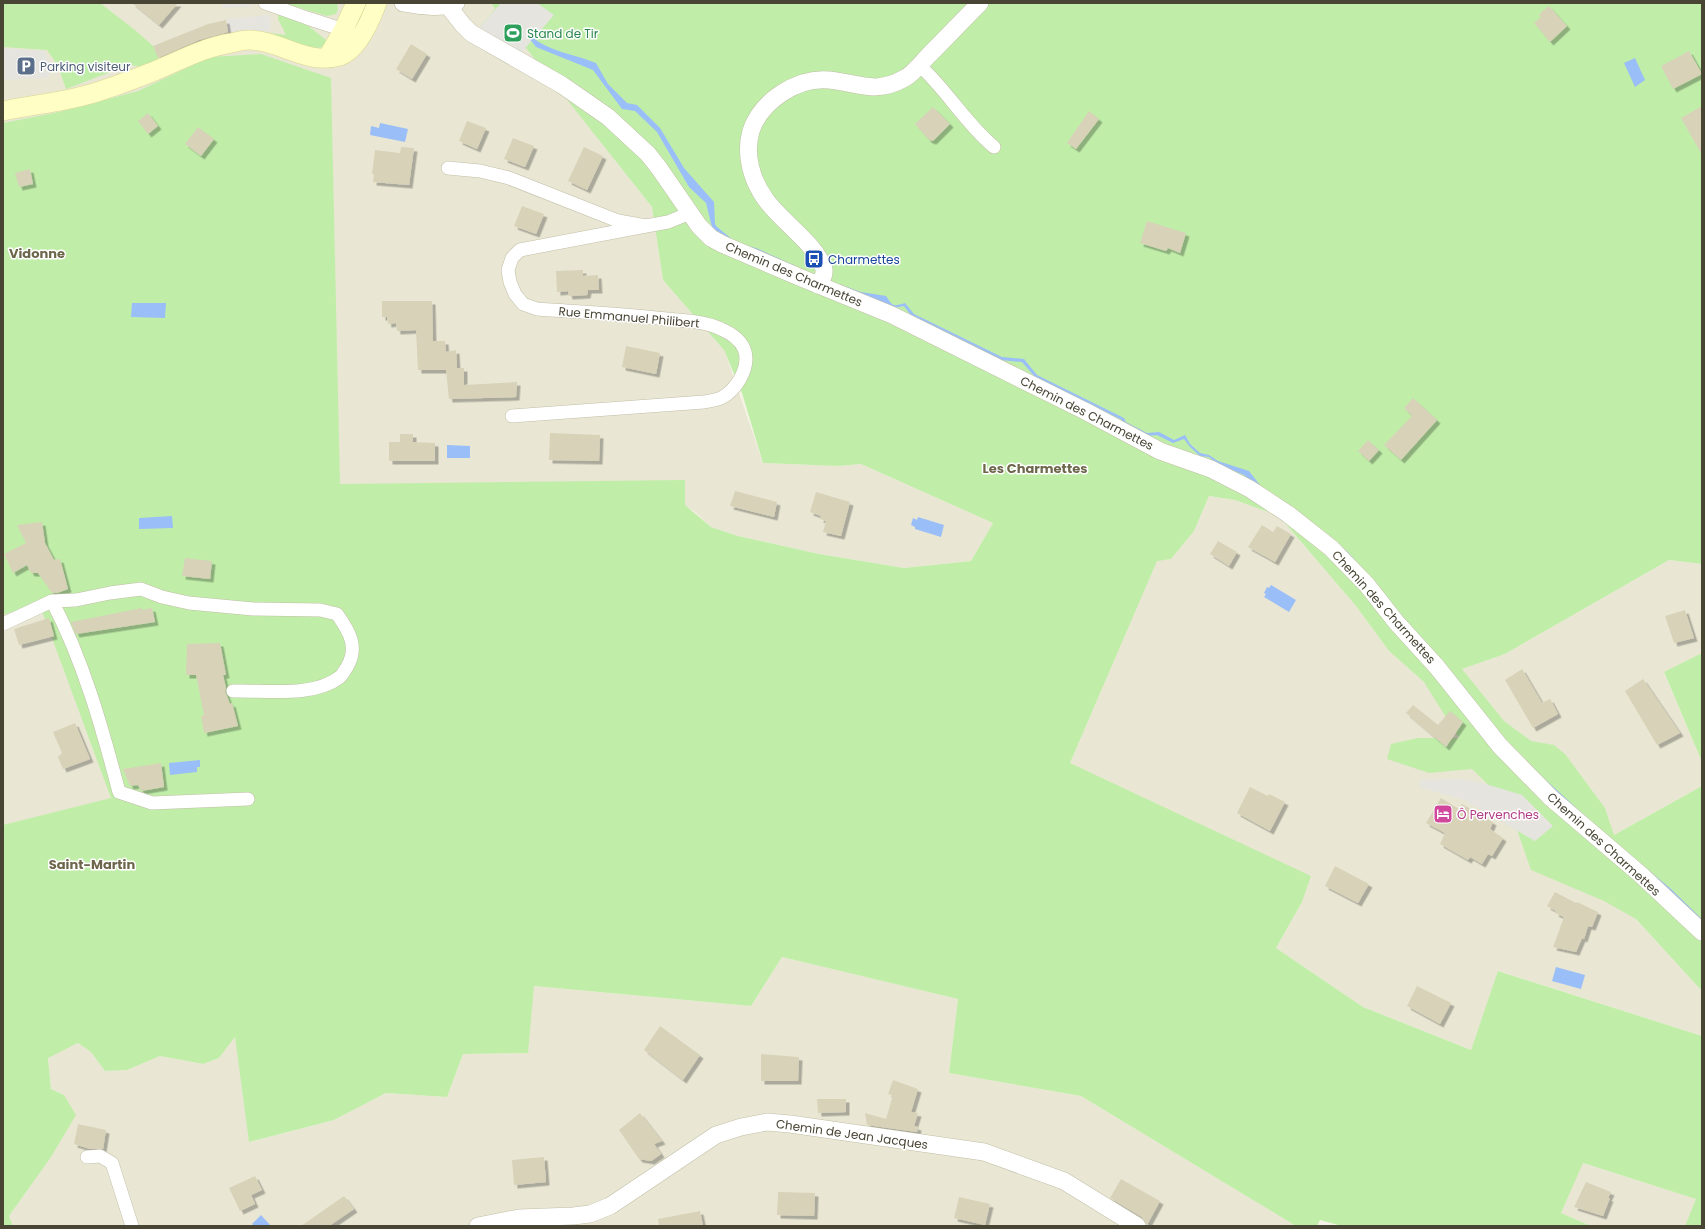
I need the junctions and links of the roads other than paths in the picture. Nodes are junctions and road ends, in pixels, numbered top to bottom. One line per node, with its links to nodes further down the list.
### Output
1 (265, 3): 7 (street)
2 (356, 3): 7 (main road)
3 (377, 3): 7 (main road)
4 (403, 3): 6 (street, Chemin des Charmettes)
5 (980, 3): 8 (street)
6 (452, 4): 14 (street, Chemin des Charmettes)
7 (352, 32): 10 (main road)
8 (919, 65): 12 (street); 16 (street)
9 (3, 106): 10 (main road)
10 (22, 107): 11 (main road)
11 (3, 111)
12 (994, 147)
13 (448, 168): 15 (street)
14 (690, 213): 15 (street); 16 (street, Chemin des Charmettes)
15 (646, 226): 17 (street, Rue Emmanuel Philibert)
16 (821, 280): 22 (street, Chemin des Charmettes)
17 (512, 416)
18 (52, 601): 19 (street); 20 (street); 21 (street)
19 (3, 624)
20 (232, 691)
21 (248, 799)
22 (1702, 932)
23 (87, 1157): 24 (street)
24 (132, 1226)
25 (478, 1226): 26 (street, Chemin de Jean Jacques)
26 (1136, 1226)

